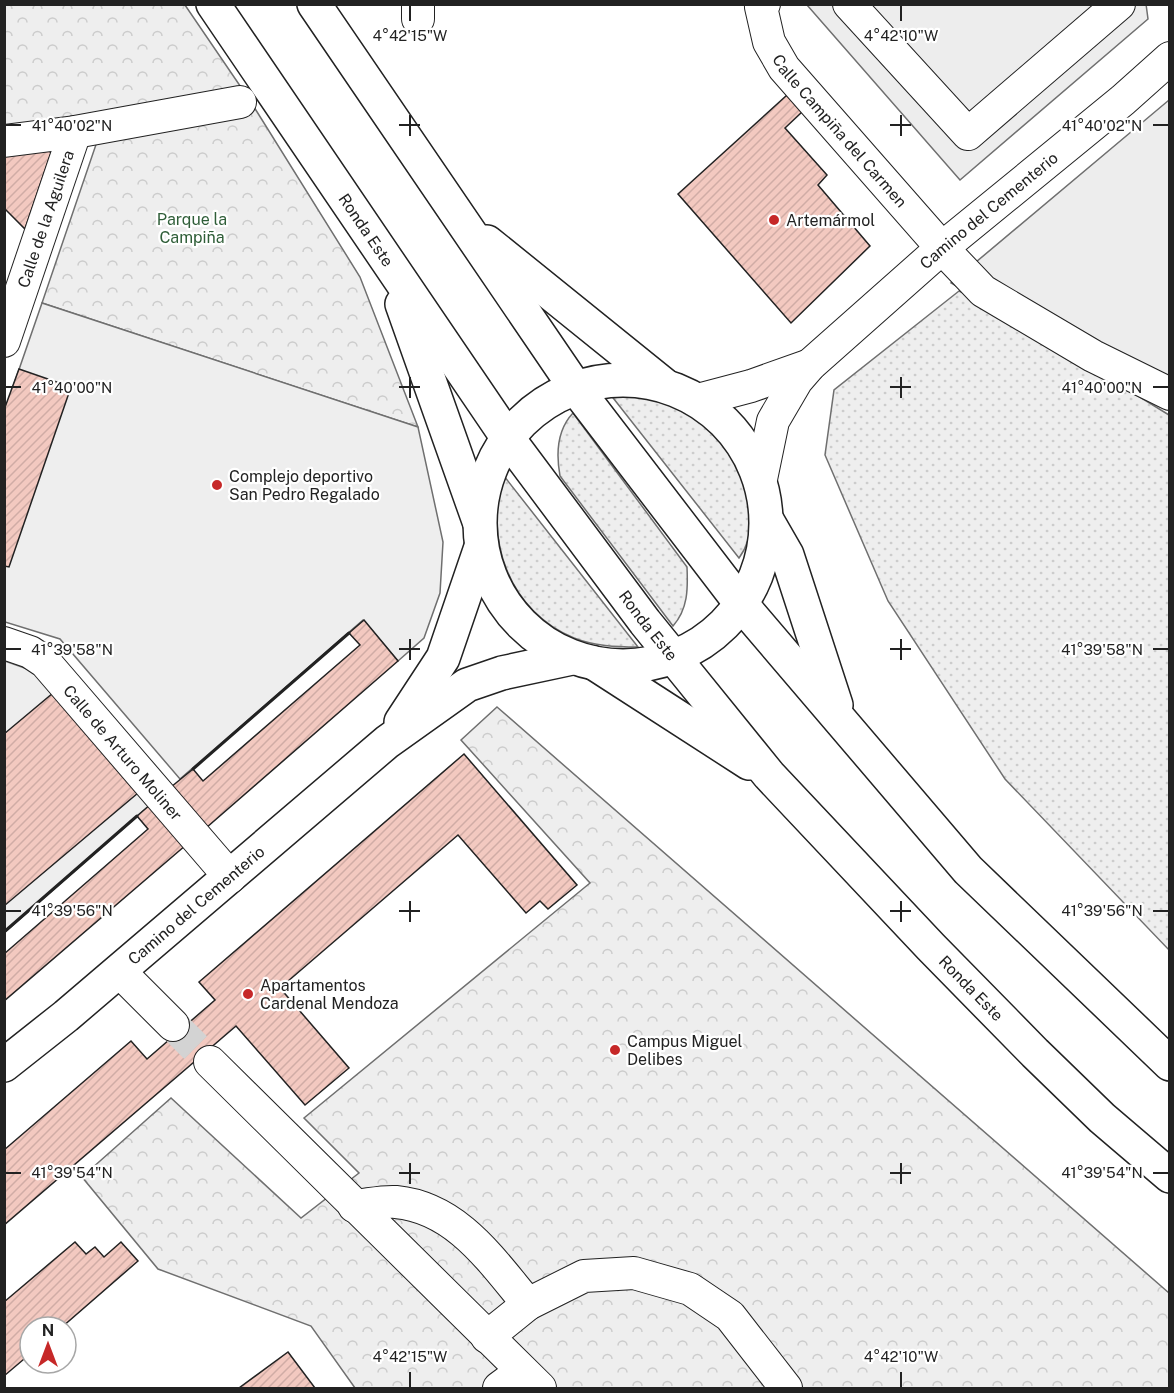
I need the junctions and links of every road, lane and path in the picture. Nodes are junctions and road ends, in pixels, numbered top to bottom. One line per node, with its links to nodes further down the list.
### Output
1 (213, 4): 12 (main road, Ronda Este)
2 (314, 4): 10 (main road)
3 (764, 4): 11 (street, Calle Campiña del Carmen)
4 (849, 4): 5 (street)
5 (1119, 4)
6 (1170, 58): 11 (street, Camino del Cementerio)
7 (240, 102): 8 (street)
8 (75, 132): 9 (street); 13 (street, Calle de la Aguilera)
9 (4, 141)
10 (465, 224): 15 (main road); 16 (main road)
11 (942, 248): 14 (street, Camino del Cementerio); 17 (street, Calle Campiña del Carmen)
12 (387, 263): 19 (main road, Ronda Este); 22 (main road)
13 (4, 341)
14 (810, 365): 18 (street, Camino del Cementerio); 20 (street, Camino del Cementerio)
15 (663, 384): 16 (main road, Camino del Cementerio); 18 (main road)
16 (575, 387): 19 (main road, Camino del Cementerio); 23 (main road)
17 (1170, 394)
18 (698, 400): 20 (main road)
19 (507, 437): 22 (main road, Camino del Cementerio); 25 (main road, Ronda Este)
20 (761, 479): 21 (main road)
21 (768, 522): 23 (main road); 27 (main road)
22 (480, 534): 26 (main road); 28 (main road, Camino del Cementerio)
23 (742, 605): 25 (main road); 27 (main road)
24 (4, 643): 30 (street, Calle de Arturo Moliner)
25 (674, 657): 26 (main road); 29 (main road, Ronda Este)
26 (583, 661): 28 (main road, Camino del Cementerio); 29 (main road)
27 (842, 720): 34 (main road)
28 (387, 742): 30 (main road, Camino del Cementerio)
29 (769, 775): 36 (main road, Ronda Este)
30 (230, 877): 31 (main road, Camino del Cementerio)
31 (119, 971): 32 (street); 35 (main road, Camino del Cementerio)
32 (173, 1025)
33 (210, 1062): 37 (street)
34 (1170, 1064)
35 (4, 1065)
36 (1170, 1176)
37 (354, 1206): 38 (street); 39 (street)
38 (528, 1304): 39 (street); 41 (street)
39 (487, 1337): 40 (street)
40 (520, 1383)
41 (786, 1389)

